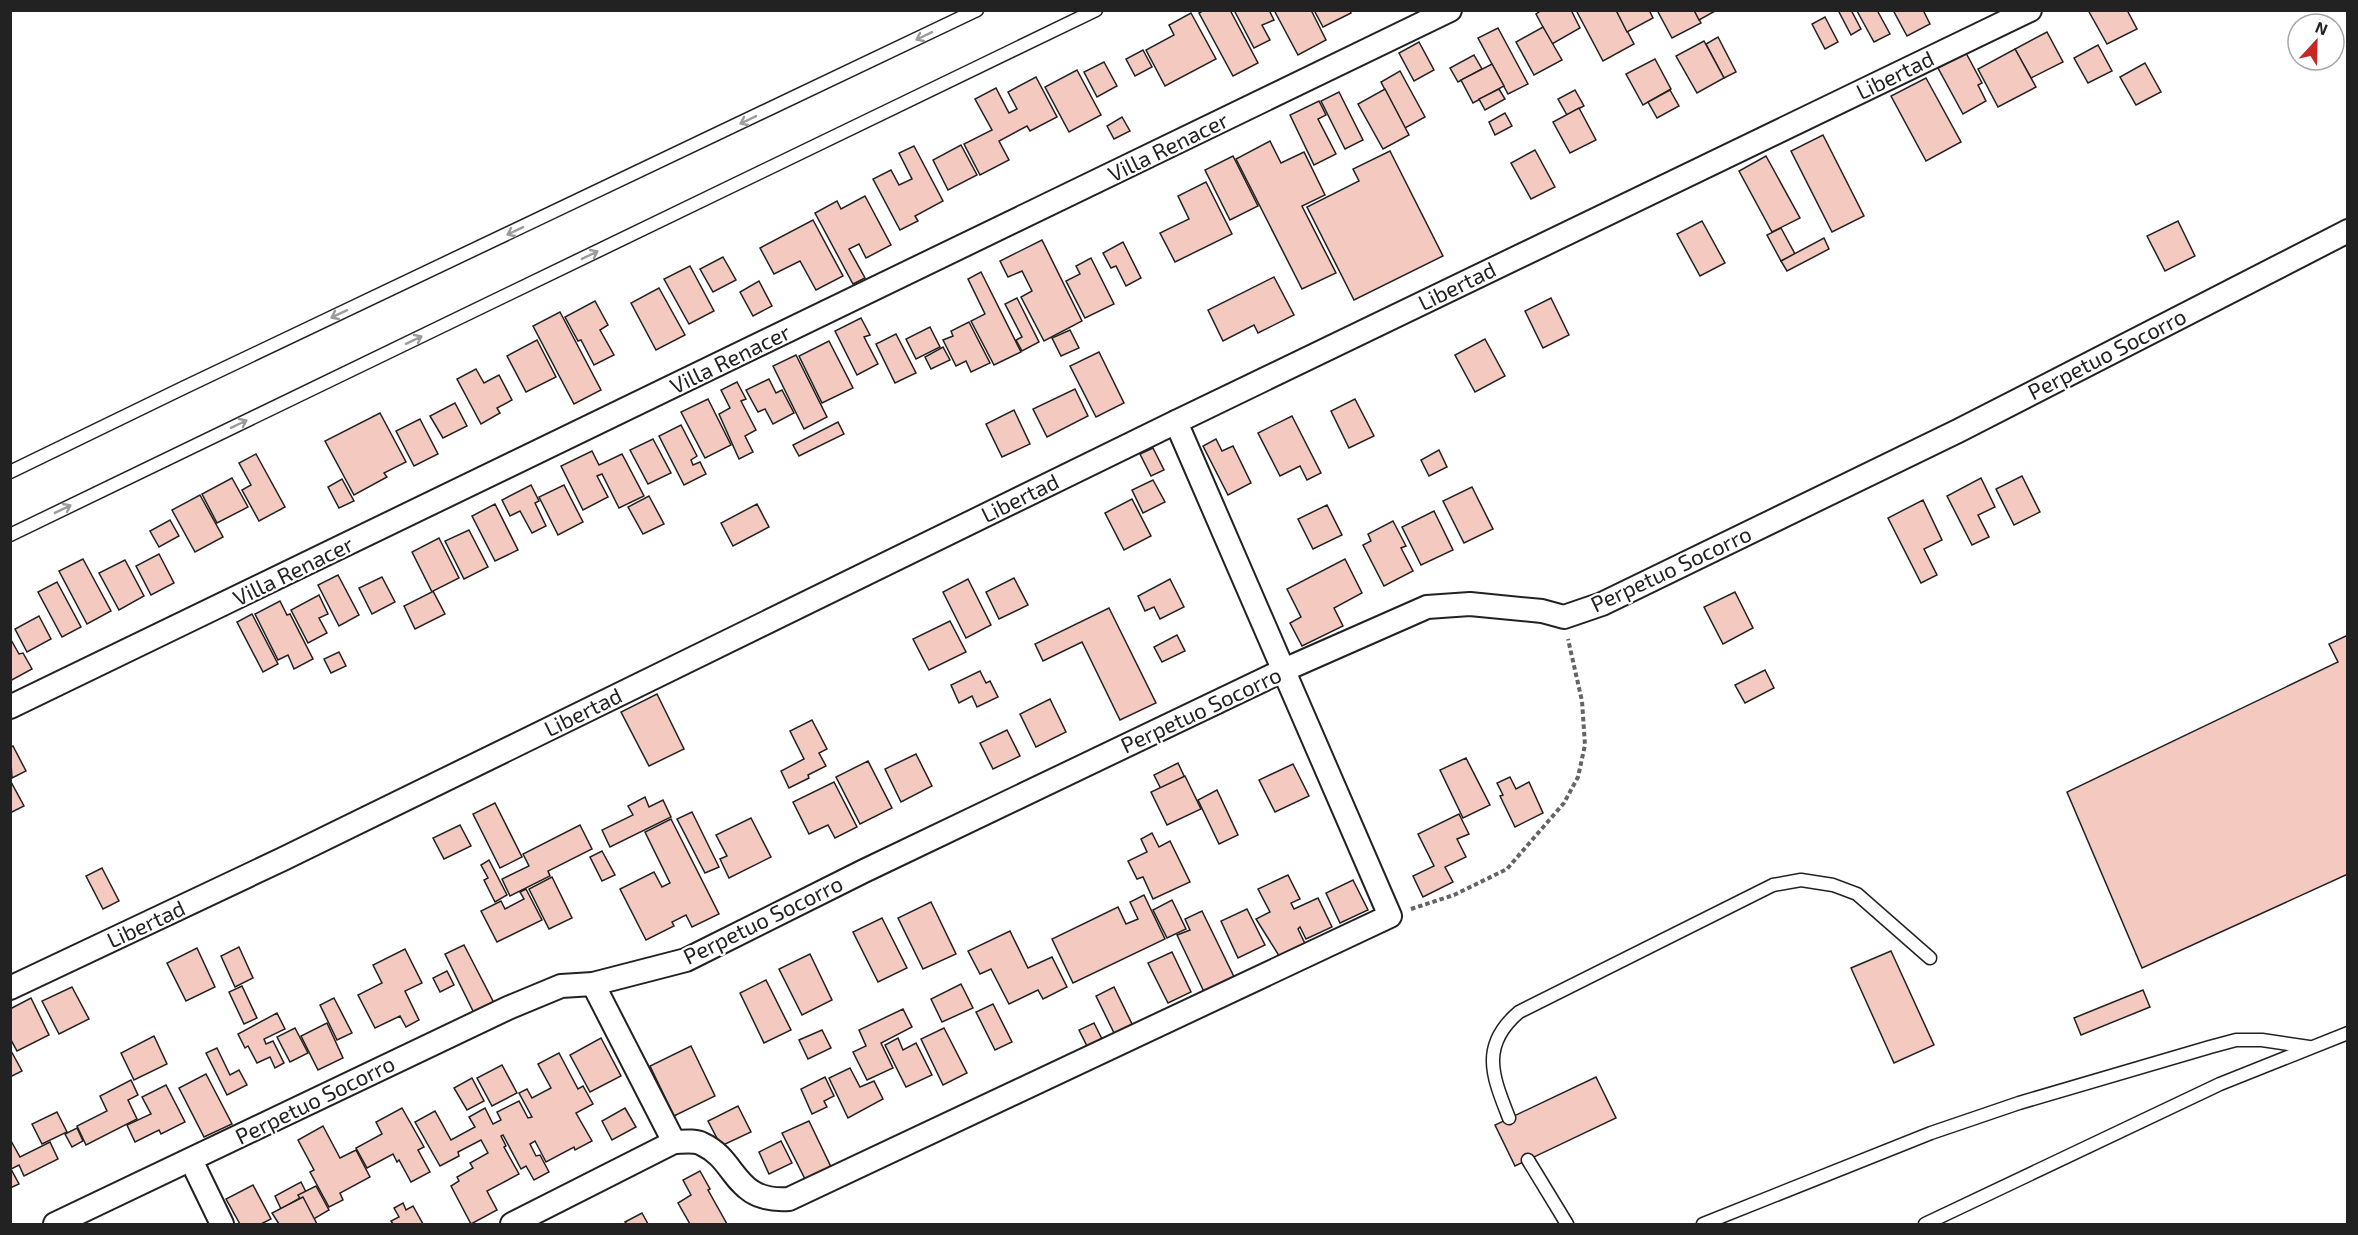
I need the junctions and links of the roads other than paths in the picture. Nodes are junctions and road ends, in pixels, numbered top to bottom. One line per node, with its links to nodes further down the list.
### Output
1 (977, 10): 7 (lane, one-way to 7)
2 (1096, 10): 8 (lane, one-way to 2)
3 (1450, 10): 10 (street, Villa Renacer)
4 (2030, 10): 6 (street, Libertad)
5 (2348, 231): 9 (street, Perpetuo Socorro)
6 (1176, 422): 9 (street); 13 (street, Libertad)
7 (10, 472)
8 (10, 535)
9 (1284, 670): 12 (street, Perpetuo Socorro); 17 (street)
10 (10, 707)
11 (1930, 958): 16 (lane)
12 (593, 984): 17 (street); 18 (street, Perpetuo Socorro)
13 (10, 988)
14 (2348, 1033): 15 (lane)
15 (2309, 1047): 24 (lane); 25 (lane)
16 (1509, 1119)
17 (674, 1142): 22 (street)
18 (191, 1160): 20 (street, Perpetuo Socorro); 21 (street)
19 (1528, 1160): 23 (lane)
20 (55, 1224)
21 (222, 1224)
22 (512, 1224)
23 (1568, 1224)
24 (1703, 1224)
25 (1925, 1224)

